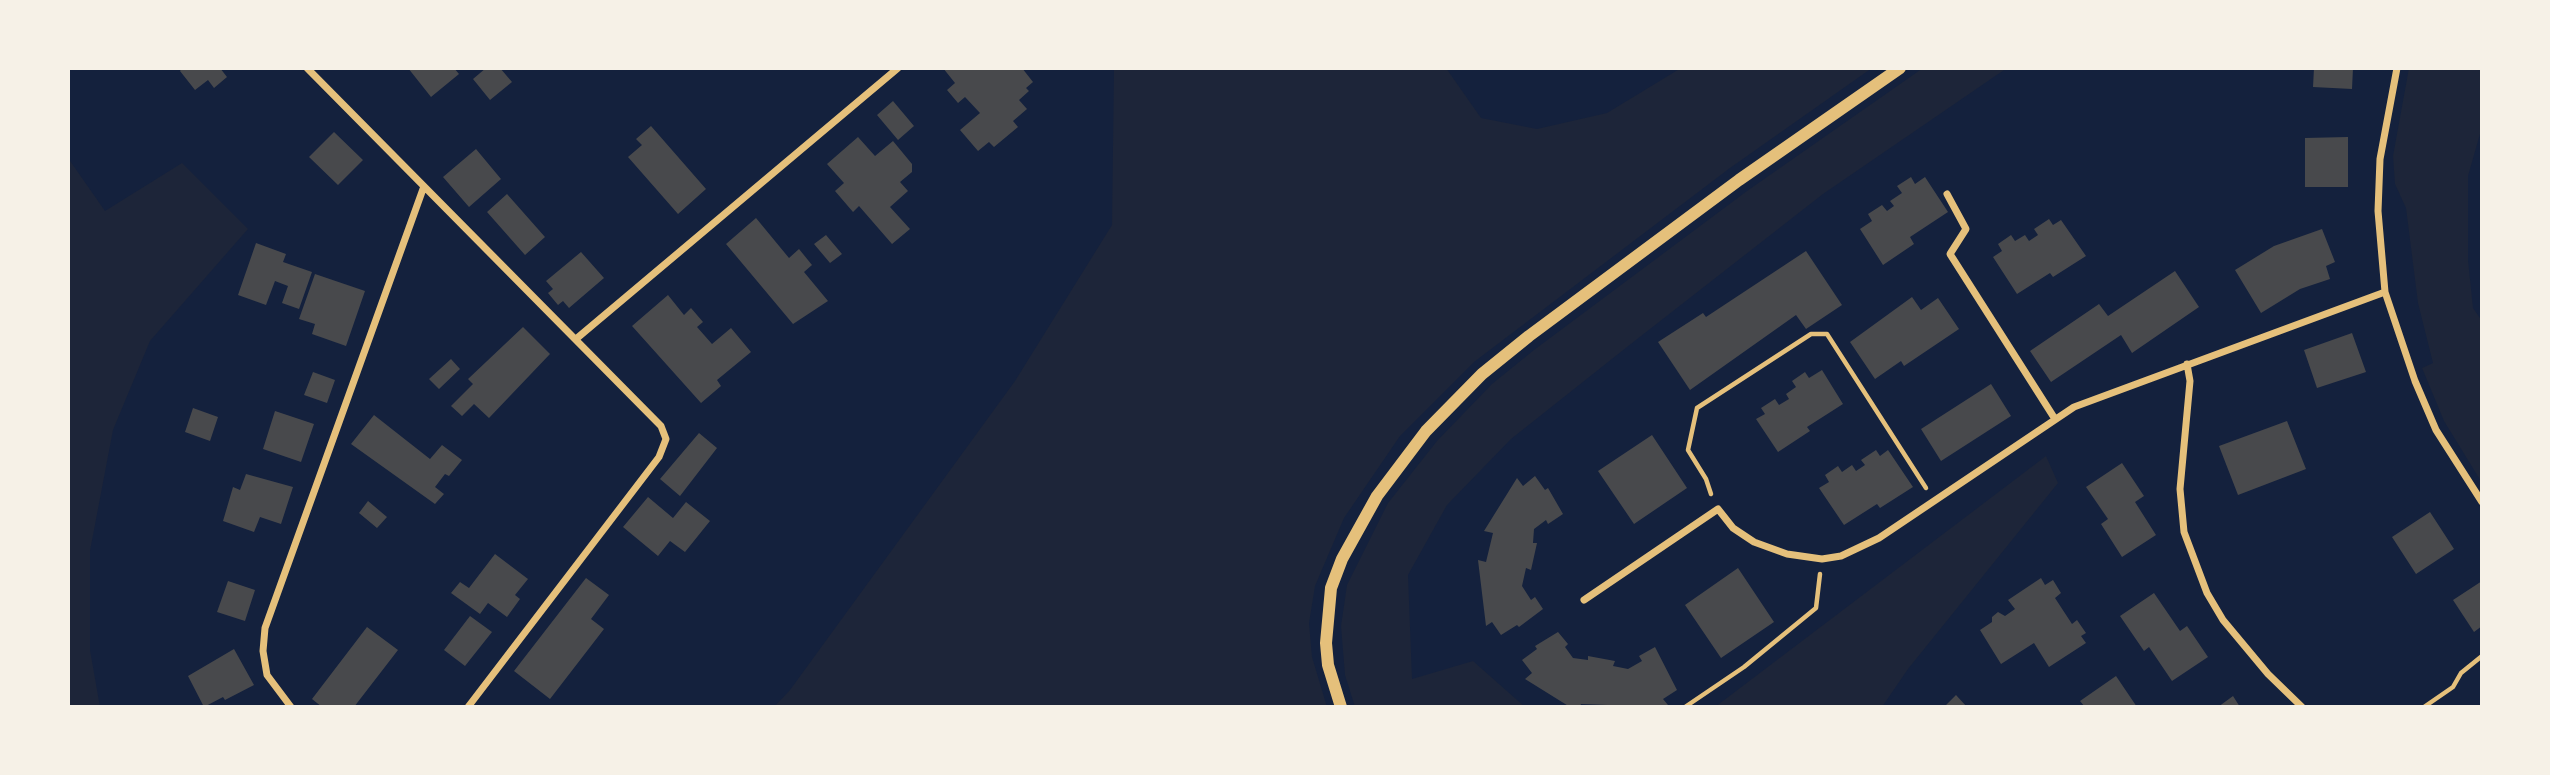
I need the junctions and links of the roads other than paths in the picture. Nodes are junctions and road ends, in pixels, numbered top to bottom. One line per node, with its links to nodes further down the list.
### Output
1 (898, 68): 8 (street)
2 (1900, 68): 15 (street)
3 (2397, 68): 7 (street)
4 (311, 70): 5 (street)
5 (423, 189): 8 (street); 13 (street)
6 (1947, 194): 10 (street)
7 (2385, 292): 9 (street); 11 (street)
8 (576, 339): 14 (street)
9 (2187, 364): 10 (street); 16 (street)
10 (2055, 419): 12 (street)
11 (2482, 502)
12 (1584, 600)
13 (291, 707)
14 (468, 707)
15 (1341, 707)
16 (2302, 707)

